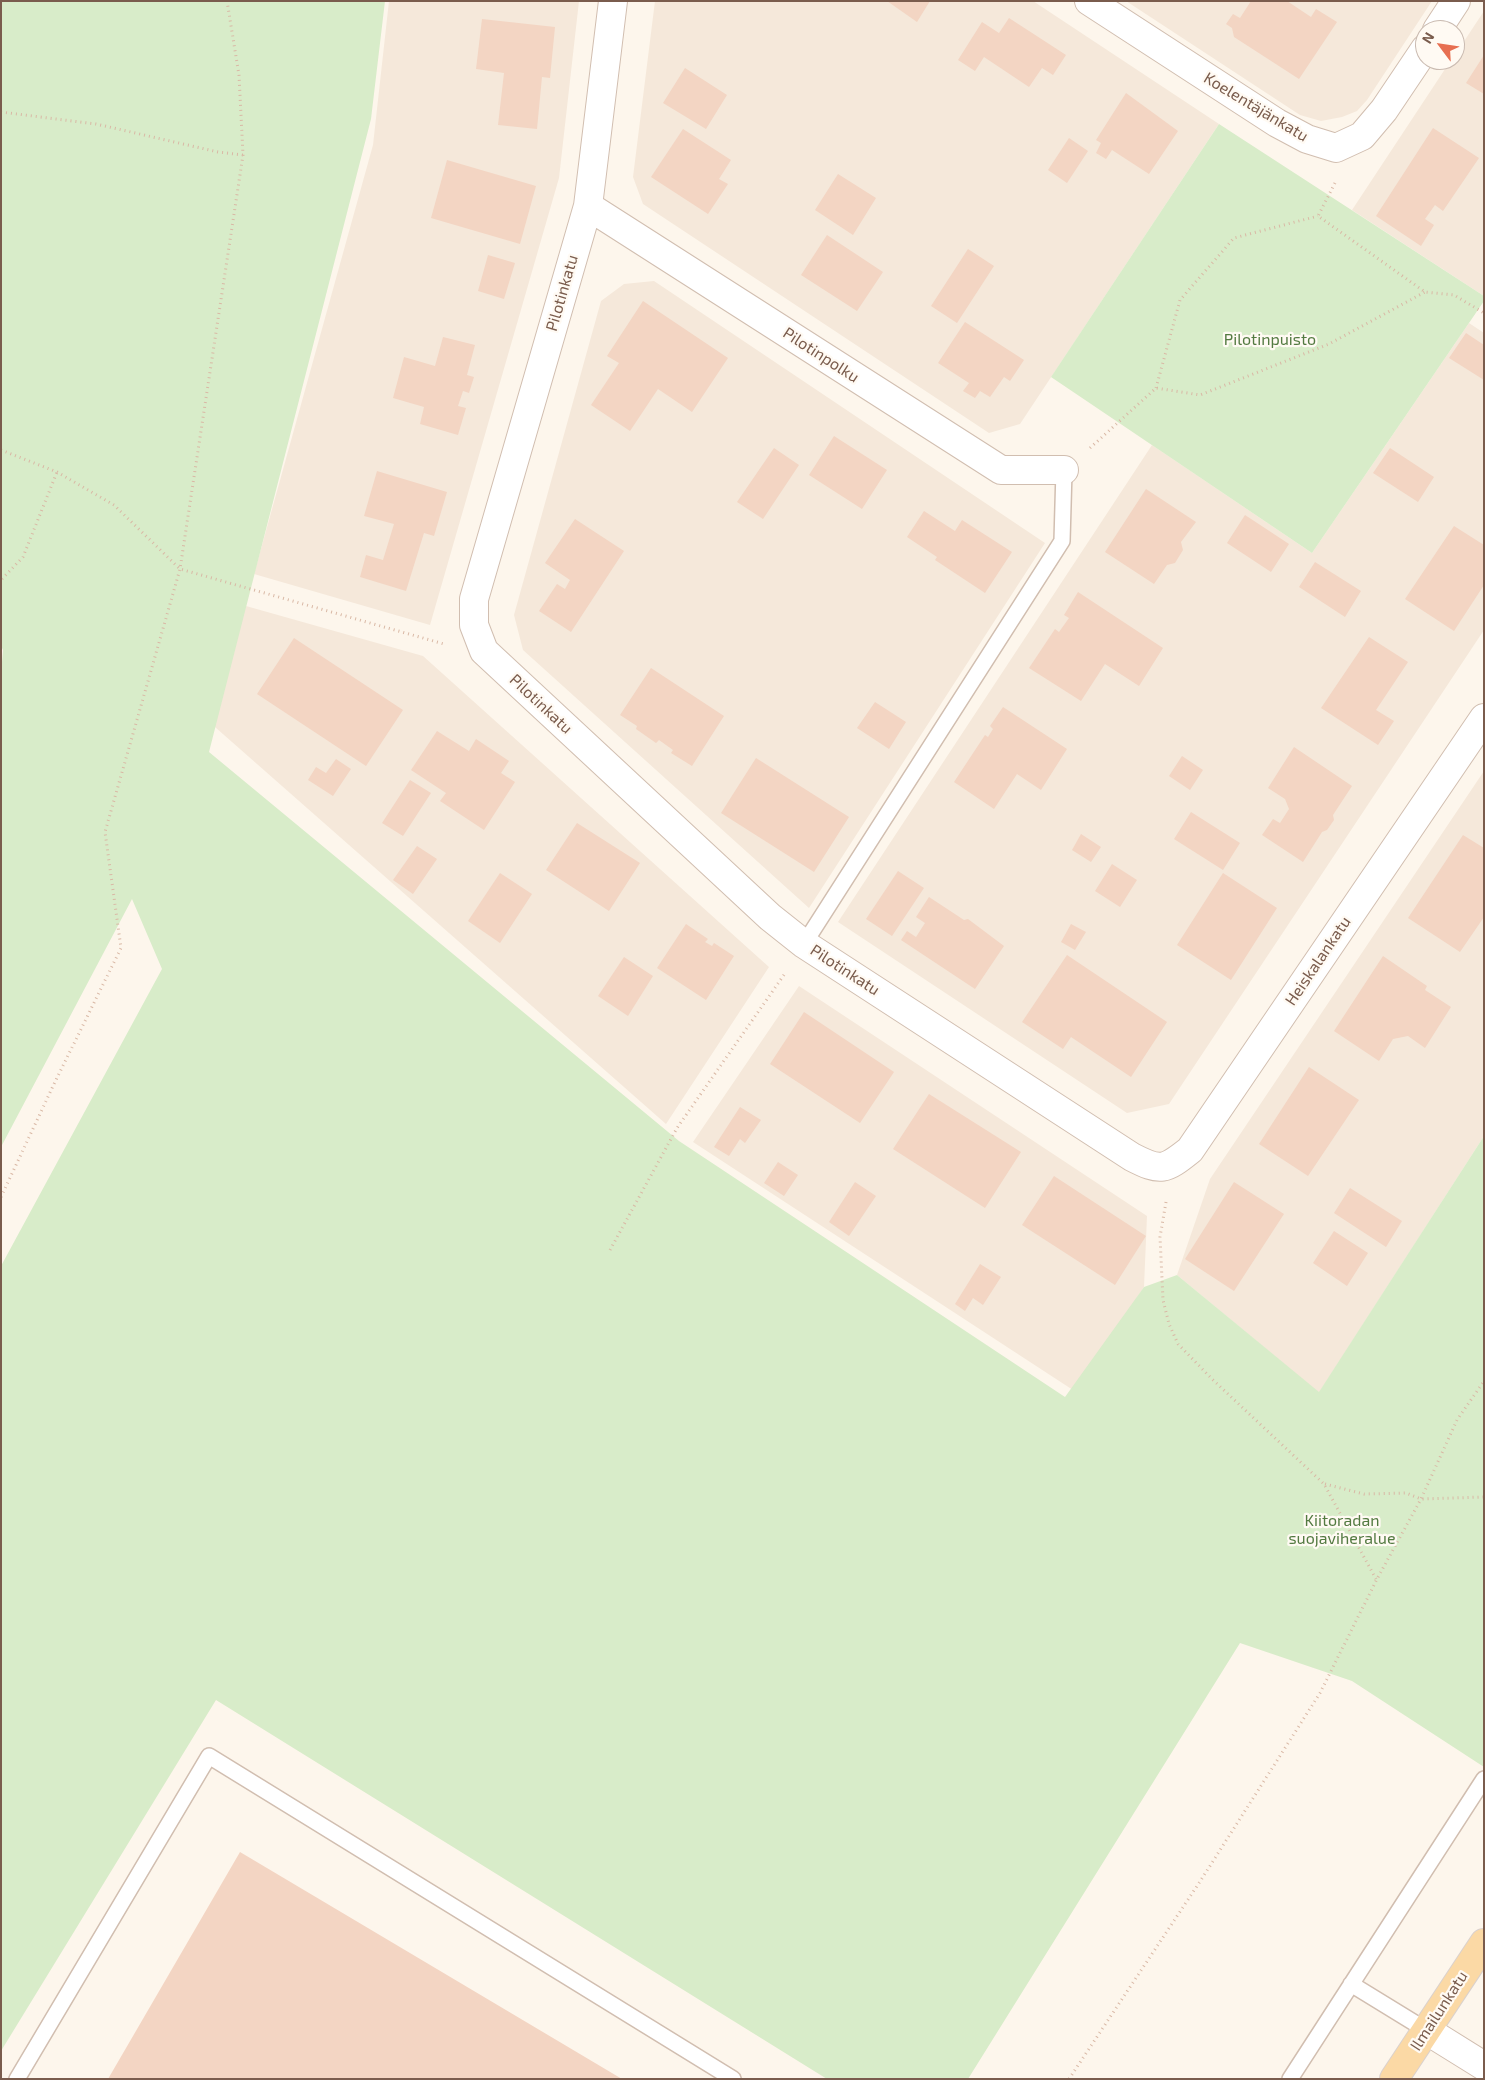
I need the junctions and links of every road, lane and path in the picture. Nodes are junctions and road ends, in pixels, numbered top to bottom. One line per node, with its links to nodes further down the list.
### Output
1 (228, 1): 9 (path)
2 (613, 1): 10 (street, Pilotinkatu)
3 (1089, 1): 8 (street, Koelentäjänkatu)
4 (1456, 1): 5 (street)
5 (1444, 20)
6 (1415, 63): 8 (street)
7 (1, 112): 9 (path)
8 (1336, 148): 11 (path)
9 (243, 155): 18 (path)
10 (588, 206): 16 (street, Pilotinpolku); 20 (street, Pilotinkatu)
11 (1318, 216): 12 (path); 14 (path)
12 (1425, 292): 13 (path); 14 (path)
13 (1484, 313)
14 (1156, 388): 16 (path)
15 (1, 450): 17 (path)
16 (1064, 470): 22 (lane)
17 (57, 472): 18 (path); 19 (path)
18 (180, 569): 20 (path); 24 (path)
19 (2, 579)
20 (484, 651): 22 (street, Pilotinkatu)
21 (1484, 718): 23 (street, Heiskalankatu)
22 (798, 954): 23 (street, Pilotinkatu); 25 (path)
23 (1171, 1165): 27 (path)
24 (1, 1197)
25 (610, 1250)
26 (1484, 1381): 29 (path)
27 (1324, 1484): 29 (path); 30 (path)
28 (1484, 1497): 29 (path)
29 (1421, 1499): 30 (path)
30 (1376, 1579): 38 (path)
31 (1484, 1780): 33 (lane)
32 (1484, 1943): 34 (main road, Ilmailunkatu)
33 (1351, 1984): 34 (lane); 39 (lane)
34 (1426, 2030): 35 (street); 40 (main road, Ilmailunkatu)
35 (1484, 2066)
36 (17, 2079): 37 (lane)
37 (733, 2079)
38 (1069, 2079)
39 (1290, 2079)
40 (1394, 2079)

